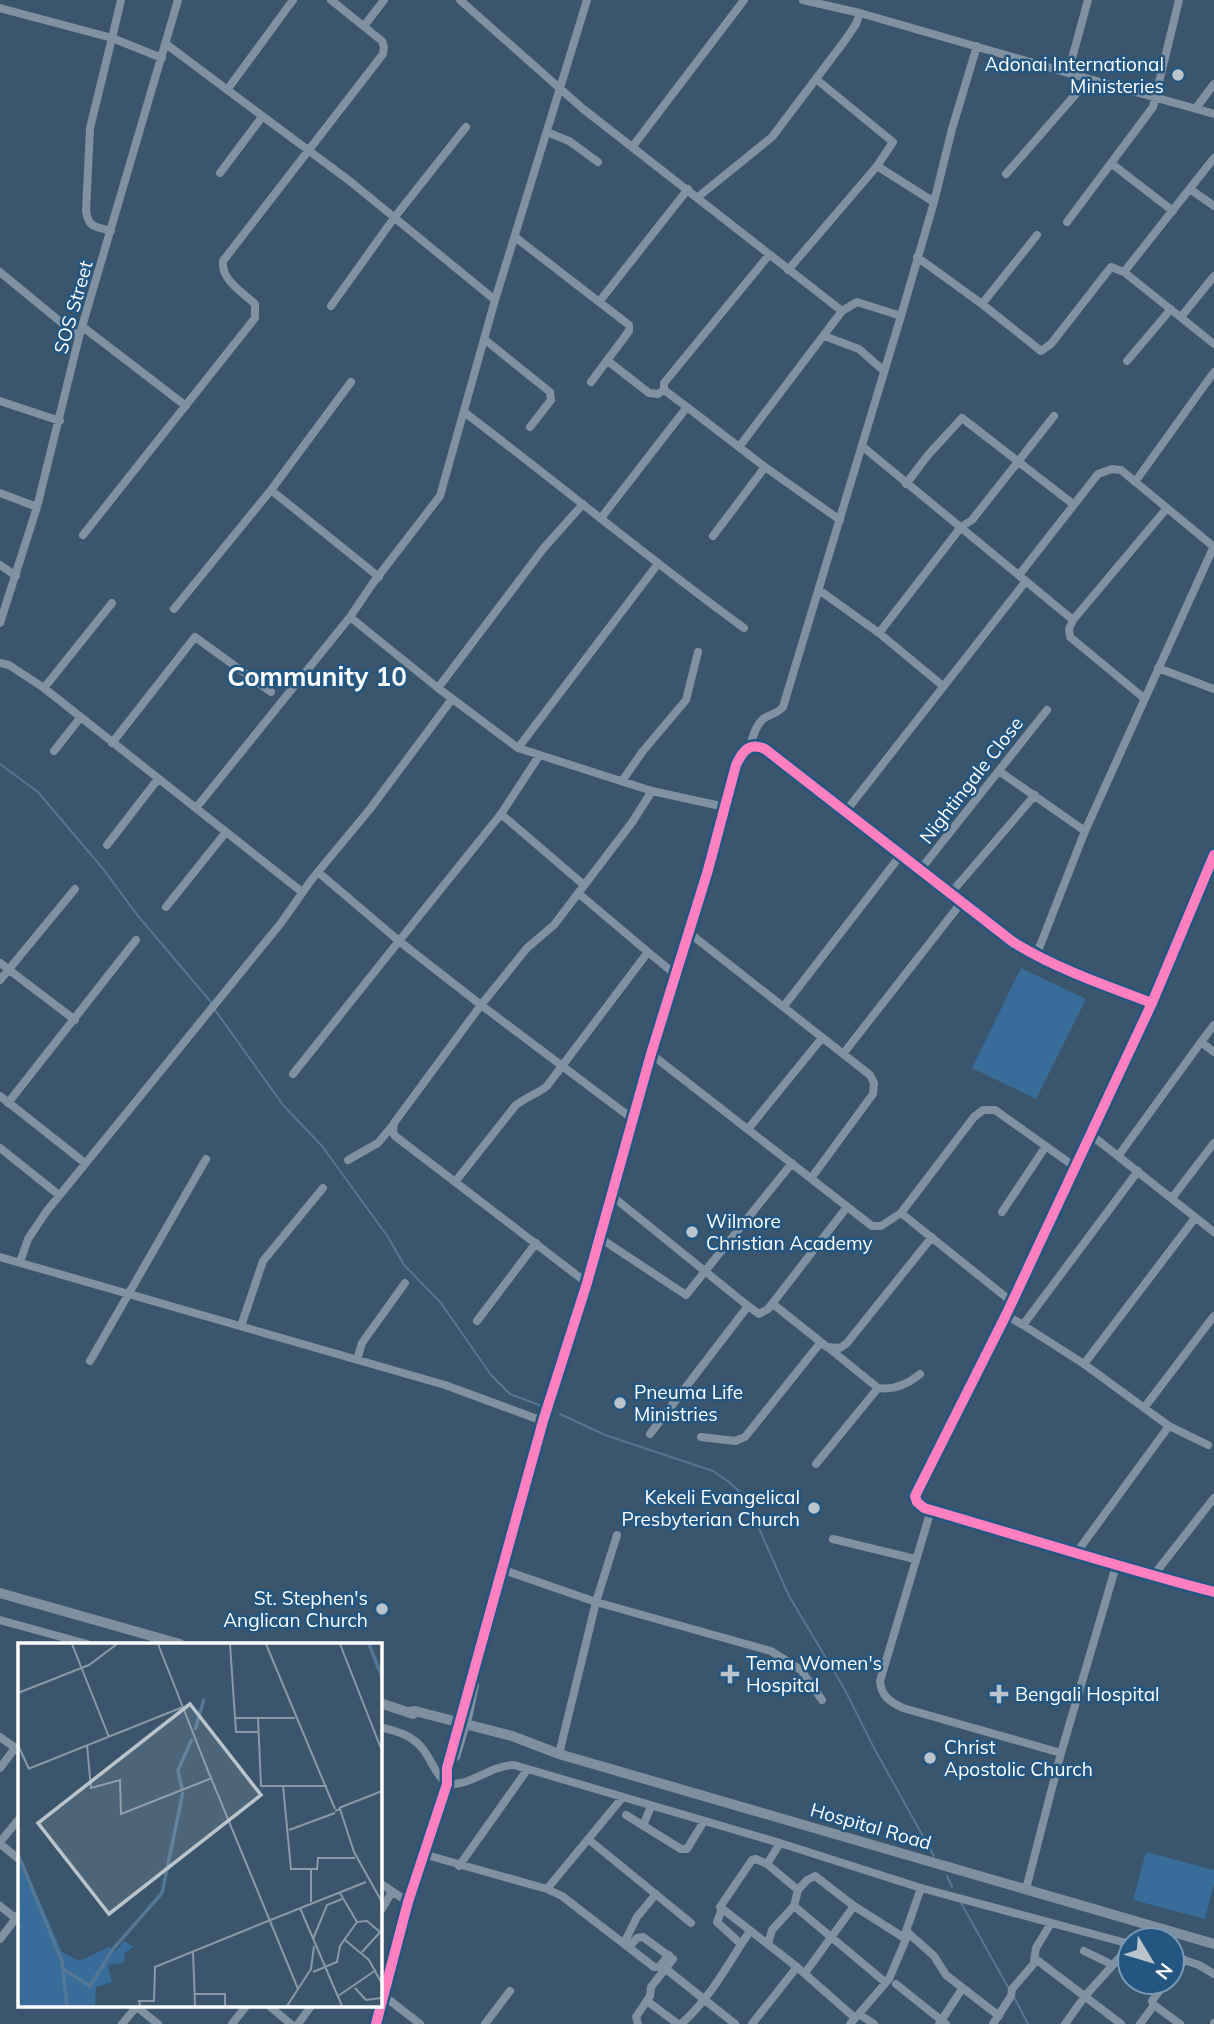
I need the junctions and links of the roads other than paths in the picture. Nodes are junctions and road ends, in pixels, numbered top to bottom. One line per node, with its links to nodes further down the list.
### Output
1 (121, 0): 15 (street)
2 (178, 0): 16 (street, SOS Street)
3 (293, 0): 24 (street)
4 (331, 0): 14 (street)
5 (384, 0): 14 (street)
6 (460, 0): 23 (street)
7 (587, 0): 23 (street)
8 (744, 0): 31 (street)
9 (803, 0): 13 (street)
10 (1088, 0): 19 (street)
11 (1179, 0): 25 (street)
12 (0, 8): 15 (street)
13 (860, 13): 17 (street); 20 (street)
14 (364, 26): 32 (street)
15 (113, 38): 18 (street); 47 (street)
16 (166, 44): 18 (street, SOS Street); 24 (street)
17 (977, 46): 19 (street); 42 (street)
18 (162, 58): 47 (street, SOS Street)
19 (1068, 73): 21 (street)
20 (816, 79): 36 (street); 41 (street)
21 (1089, 79): 25 (street); 38 (street)
22 (1214, 84): 26 (street)
23 (560, 88): 30 (street); 31 (street)
24 (227, 90): 28 (street)
25 (1154, 97): 26 (street); 35 (street)
26 (1196, 108): 27 (street)
27 (1214, 114)
28 (262, 117): 32 (street); 37 (street)
29 (466, 127): 45 (street)
30 (547, 132): 34 (street); 49 (street)
31 (633, 146): 39 (street)
32 (307, 150): 45 (street); 77 (street)
33 (1214, 158): 40 (street)
34 (597, 162)
35 (1112, 164): 44 (street); 46 (street)
36 (877, 166): 42 (street); 52 (street)
37 (220, 173)
38 (1006, 174)
39 (688, 189): 41 (street); 57 (street)
40 (1190, 189): 43 (street); 44 (street)
41 (698, 197): 50 (street)
42 (934, 202): 51 (street)
43 (1214, 206)
44 (1172, 211): 54 (street)
45 (394, 218): 56 (street); 59 (street)
46 (1066, 222)
47 (111, 231): 64 (street, SOS Street)
48 (1037, 234): 58 (street)
49 (515, 237): 56 (street); 57 (street)
50 (769, 255): 52 (street); 75 (street)
51 (917, 257): 58 (street); 62 (street)
52 (788, 270): 61 (street)
53 (0, 272): 66 (street)
54 (1124, 272): 58 (street); 60 (street)
55 (1214, 276): 63 (street)
56 (495, 300): 67 (street)
57 (599, 302): 69 (street)
58 (982, 304)
59 (331, 306)
60 (1171, 309): 63 (street); 70 (street)
61 (842, 311): 62 (street); 65 (street)
62 (901, 316): 71 (street)
63 (1181, 317): 68 (street)
64 (83, 327): 66 (street, SOS Street); 77 (street)
65 (824, 336): 71 (street); 84 (street)
66 (79, 337): 81 (street, SOS Street)
67 (484, 339): 79 (street); 82 (street)
68 (1214, 344)
69 (608, 361): 74 (street); 75 (street)
70 (1127, 361)
71 (884, 371): 83 (street)
72 (1214, 372): 87 (street)
73 (351, 382): 89 (street)
74 (591, 382)
75 (664, 390): 78 (street)
76 (0, 401): 81 (street)
77 (186, 406): 98 (street)
78 (687, 407): 84 (street); 95 (street)
79 (464, 412): 91 (street); 104 (street)
80 (1054, 416): 85 (street)
81 (60, 421): 93 (street, SOS Street)
82 (530, 427)
83 (862, 446): 88 (street); 96 (street)
84 (740, 447): 86 (street)
85 (1017, 463): 88 (street); 92 (street); 97 (street)
86 (765, 467): 96 (street); 99 (street)
87 (1135, 482): 92 (street); 94 (street)
88 (906, 484): 97 (street)
89 (271, 490): 104 (street); 108 (street)
90 (0, 493): 93 (street)
91 (583, 504): 95 (street); 119 (street)
92 (1073, 504): 105 (street)
93 (37, 507): 103 (street, SOS Street)
94 (1167, 508): 100 (street); 110 (street)
95 (601, 518): 102 (street)
96 (840, 520): 106 (street)
97 (961, 527): 105 (street); 113 (street)
98 (83, 535)
99 (713, 536)
100 (1214, 546): 116 (street)
101 (0, 565): 103 (street)
102 (657, 565): 112 (street); 128 (street)
103 (16, 576): 111 (street, SOS Street)
104 (379, 576): 109 (street)
105 (1023, 578): 110 (street); 117 (street)
106 (819, 590): 113 (street); 127 (street)
107 (112, 603): 118 (street)
108 (174, 609)
109 (350, 617): 119 (street); 137 (street)
110 (1073, 620): 123 (street)
111 (0, 623)
112 (744, 628)
113 (878, 633): 117 (street)
114 (698, 652): 133 (street)
115 (0, 663): 118 (street)
116 (1158, 668): 120 (street); 123 (street)
117 (943, 686): 138 (street)
118 (44, 688): 125 (street)
119 (438, 688): 122 (street)
120 (1214, 689)
121 (271, 692): 126 (street)
122 (452, 699): 128 (street); 146 (street)
123 (1144, 699): 140 (street)
124 (1047, 709): 131 (street, Nightingale Close)
125 (80, 718): 126 (street); 129 (street)
126 (112, 743): 132 (street)
127 (750, 746): 136 (street); 138 (street)
128 (518, 748): 130 (street)
129 (54, 751)
130 (539, 756): 133 (street); 139 (street)
131 (999, 771): 135 (street); 145 (street, Nightingale Close)
132 (158, 779): 137 (street); 142 (street)
133 (622, 781): 134 (street)
134 (652, 791): 136 (street); 147 (street)
135 (1035, 795): 140 (street); 151 (street)
136 (725, 807): 154 (street)
137 (196, 808): 141 (street)
138 (846, 811): 144 (street)
139 (501, 814): 147 (street); 156 (street)
140 (1085, 831): 158 (street)
141 (226, 832): 149 (street); 153 (street)
142 (107, 845)
143 (1214, 855): 163 (street)
144 (900, 856): 145 (street); 165 (street)
145 (920, 870): 151 (street)
146 (318, 872): 149 (street); 156 (street)
147 (584, 885): 150 (street)
148 (75, 889): 160 (street)
149 (302, 892): 187 (street)
150 (578, 893): 157 (street); 164 (street)
151 (950, 894): 152 (street)
152 (961, 903): 158 (street); 172 (street)
153 (166, 907)
154 (688, 932): 161 (street); 165 (street)
155 (136, 940): 166 (street)
156 (398, 941): 164 (street); 174 (street)
157 (648, 952): 161 (street); 173 (street)
158 (1036, 956): 163 (street)
159 (0, 963): 160 (street)
160 (9, 970): 162 (street); 166 (street)
161 (676, 975): 171 (street)
162 (0, 980)
163 (1152, 1003): 180 (street)
164 (481, 1004): 173 (street); 178 (street)
165 (784, 1006): 168 (street)
166 (75, 1020): 176 (street)
167 (1214, 1025): 169 (street)
168 (822, 1038): 172 (street); 179 (street)
169 (1201, 1042): 170 (street); 184 (street)
170 (1214, 1052)
171 (651, 1054): 177 (street); 179 (street)
172 (844, 1054): 191 (street)
173 (562, 1065): 177 (street); 192 (street)
174 (293, 1074)
175 (0, 1096): 176 (street)
176 (9, 1103): 187 (street)
177 (634, 1120): 195 (street)
178 (394, 1123): 186 (street); 192 (street)
179 (748, 1129): 188 (street)
180 (1090, 1134): 184 (street); 189 (street)
181 (1214, 1143): 196 (street)
182 (1046, 1146): 189 (street); 198 (street); 199 (street)
183 (0, 1148): 194 (street)
184 (1119, 1155): 190 (street)
185 (206, 1159): 210 (street)
186 (348, 1160)
187 (85, 1163): 194 (street)
188 (792, 1163): 191 (street); 207 (street)
189 (1075, 1167): 211 (street)
190 (1139, 1171): 196 (street); 217 (street)
191 (812, 1177): 197 (street)
192 (455, 1182): 204 (street)
193 (323, 1188): 218 (street)
194 (59, 1195): 206 (street)
195 (612, 1196): 203 (street); 207 (street)
196 (1172, 1198): 200 (street)
197 (847, 1207): 199 (street); 212 (street)
198 (1002, 1212)
199 (901, 1213): 202 (street)
200 (1195, 1218): 201 (street); 222 (street)
201 (1214, 1233)
202 (932, 1237): 211 (street); 219 (street)
203 (600, 1238): 207 (street); 209 (street)
204 (536, 1243): 209 (street); 216 (street)
205 (0, 1256): 206 (street)
206 (20, 1262): 210 (street)
207 (705, 1272): 213 (street)
208 (405, 1283): 220 (street)
209 (587, 1283): 226 (street)
210 (129, 1293): 218 (street); 221 (street)
211 (1012, 1302): 214 (street)
212 (773, 1304): 213 (street); 219 (street)
213 (748, 1306): 228 (street)
214 (1006, 1315): 217 (street); 233 (street)
215 (1214, 1316): 225 (street)
216 (477, 1321)
217 (1023, 1325): 222 (street)
218 (242, 1326): 220 (street)
219 (824, 1344): 224 (street); 229 (street)
220 (358, 1360): 226 (street)
221 (90, 1362)
222 (1084, 1364): 225 (street)
223 (920, 1374): 224 (street)
224 (877, 1388): 231 (street)
225 (1144, 1408): 227 (street)
226 (542, 1421): 239 (street)
227 (1169, 1426): 230 (street); 236 (street)
228 (650, 1434)
229 (701, 1437)
230 (1208, 1445)
231 (816, 1464)
232 (1214, 1497): 240 (street)
233 (931, 1510): 236 (street); 237 (street)
234 (617, 1535): 243 (street)
235 (832, 1539): 237 (street)
236 (1077, 1552): 238 (street)
237 (915, 1559): 253 (street)
238 (1116, 1566): 240 (street); 253 (street)
239 (500, 1569): 243 (street); 249 (street)
240 (1153, 1576): 241 (street)
241 (1214, 1592)
242 (0, 1593): 246 (main road)
243 (596, 1602): 247 (street); 254 (street)
244 (0, 1620): 245 (street)
245 (83, 1643)
246 (176, 1643)
247 (822, 1700)
248 (382, 1704): 249 (main road, Hospital Road)
249 (463, 1725): 254 (main road, Hospital Road); 257 (street)
250 (382, 1728): 257 (street)
251 (0, 1737): 252 (street)
252 (17, 1750): 255 (street)
253 (1061, 1753): 274 (street)
254 (559, 1754): 274 (main road, Hospital Road)
255 (0, 1768)
256 (527, 1770): 257 (street); 258 (street); 270 (street)
257 (447, 1784): 267 (street)
258 (622, 1798): 259 (street); 264 (street)
259 (651, 1806): 262 (street); 263 (street)
260 (626, 1815): 263 (street)
261 (18, 1820): 265 (street)
262 (704, 1821): 263 (street); 266 (street)
263 (643, 1826)
264 (588, 1839): 273 (street); 277 (street)
265 (0, 1843): 268 (street)
266 (780, 1843): 269 (street); 272 (street)
267 (423, 1854): 270 (street); 278 (street)
268 (18, 1858)
269 (767, 1864): 275 (street); 283 (street)
270 (459, 1866): 273 (street)
271 (382, 1884): 276 (street)
272 (921, 1888): 286 (street); 288 (street)
273 (547, 1889): 295 (street)
274 (1026, 1889): 294 (main road, Hospital Road)
275 (798, 1890): 280 (street); 281 (street)
276 (392, 1892): 278 (street); 282 (street)
277 (656, 1894): 285 (street); 295 (street)
278 (408, 1902): 309 (street)
279 (0, 1906): 284 (street)
280 (794, 1906): 289 (street); 293 (street)
281 (853, 1906): 288 (street); 289 (street)
282 (382, 1909)
283 (723, 1909): 287 (street); 292 (street)
284 (18, 1918): 290 (street)
285 (691, 1923)
286 (1051, 1923): 291 (street); 299 (street)
287 (750, 1931): 292 (street); 293 (street)
288 (906, 1935): 305 (street); 307 (street)
289 (833, 1937): 303 (street); 305 (street)
290 (0, 1939)
291 (1116, 1941)
292 (741, 1944): 312 (street)
293 (768, 1944): 303 (street)
294 (1214, 1944)
295 (626, 1945): 297 (street); 297 (street)
296 (1084, 1951): 301 (street)
297 (669, 1955): 302 (street)
298 (1186, 1960): 304 (street)
299 (1034, 1961): 310 (street); 322 (street)
300 (1116, 1961): 301 (street)
301 (1113, 1965): 310 (street)
302 (666, 1969): 312 (street); 313 (street)
303 (799, 1969): 323 (street); 337 (street)
304 (1214, 1974)
305 (885, 1982): 323 (street)
306 (896, 1984): 325 (street)
307 (962, 1989): 322 (street); 325 (street)
308 (510, 1991): 333 (street)
309 (384, 1996): 314 (street); 332 (street)
310 (1086, 1996): 324 (street); 341 (street)
311 (1155, 1996): 315 (street)
312 (704, 1999): 335 (street); 336 (street)
313 (647, 2001): 334 (street); 335 (street)
314 (382, 2003)
315 (1154, 2005): 342 (street); 343 (street)
316 (134, 2007): 326 (street)
317 (136, 2007): 327 (street)
318 (245, 2007): 328 (street)
319 (270, 2007): 329 (street)
320 (311, 2007): 330 (street)
321 (381, 2007): 331 (street)
322 (999, 2016): 339 (street)
323 (855, 2019): 338 (street)
324 (1068, 2021): 340 (street)
325 (942, 2023)
326 (122, 2024)
327 (158, 2024)
328 (232, 2024)
329 (291, 2024)
330 (298, 2024)
331 (376, 2024)
332 (419, 2024)
333 (485, 2024)
334 (638, 2024)
335 (679, 2024)
336 (735, 2024)
337 (752, 2024)
338 (874, 2024)
339 (993, 2024)
340 (1078, 2024)
341 (1121, 2024)
342 (1140, 2024)
343 (1180, 2024)

